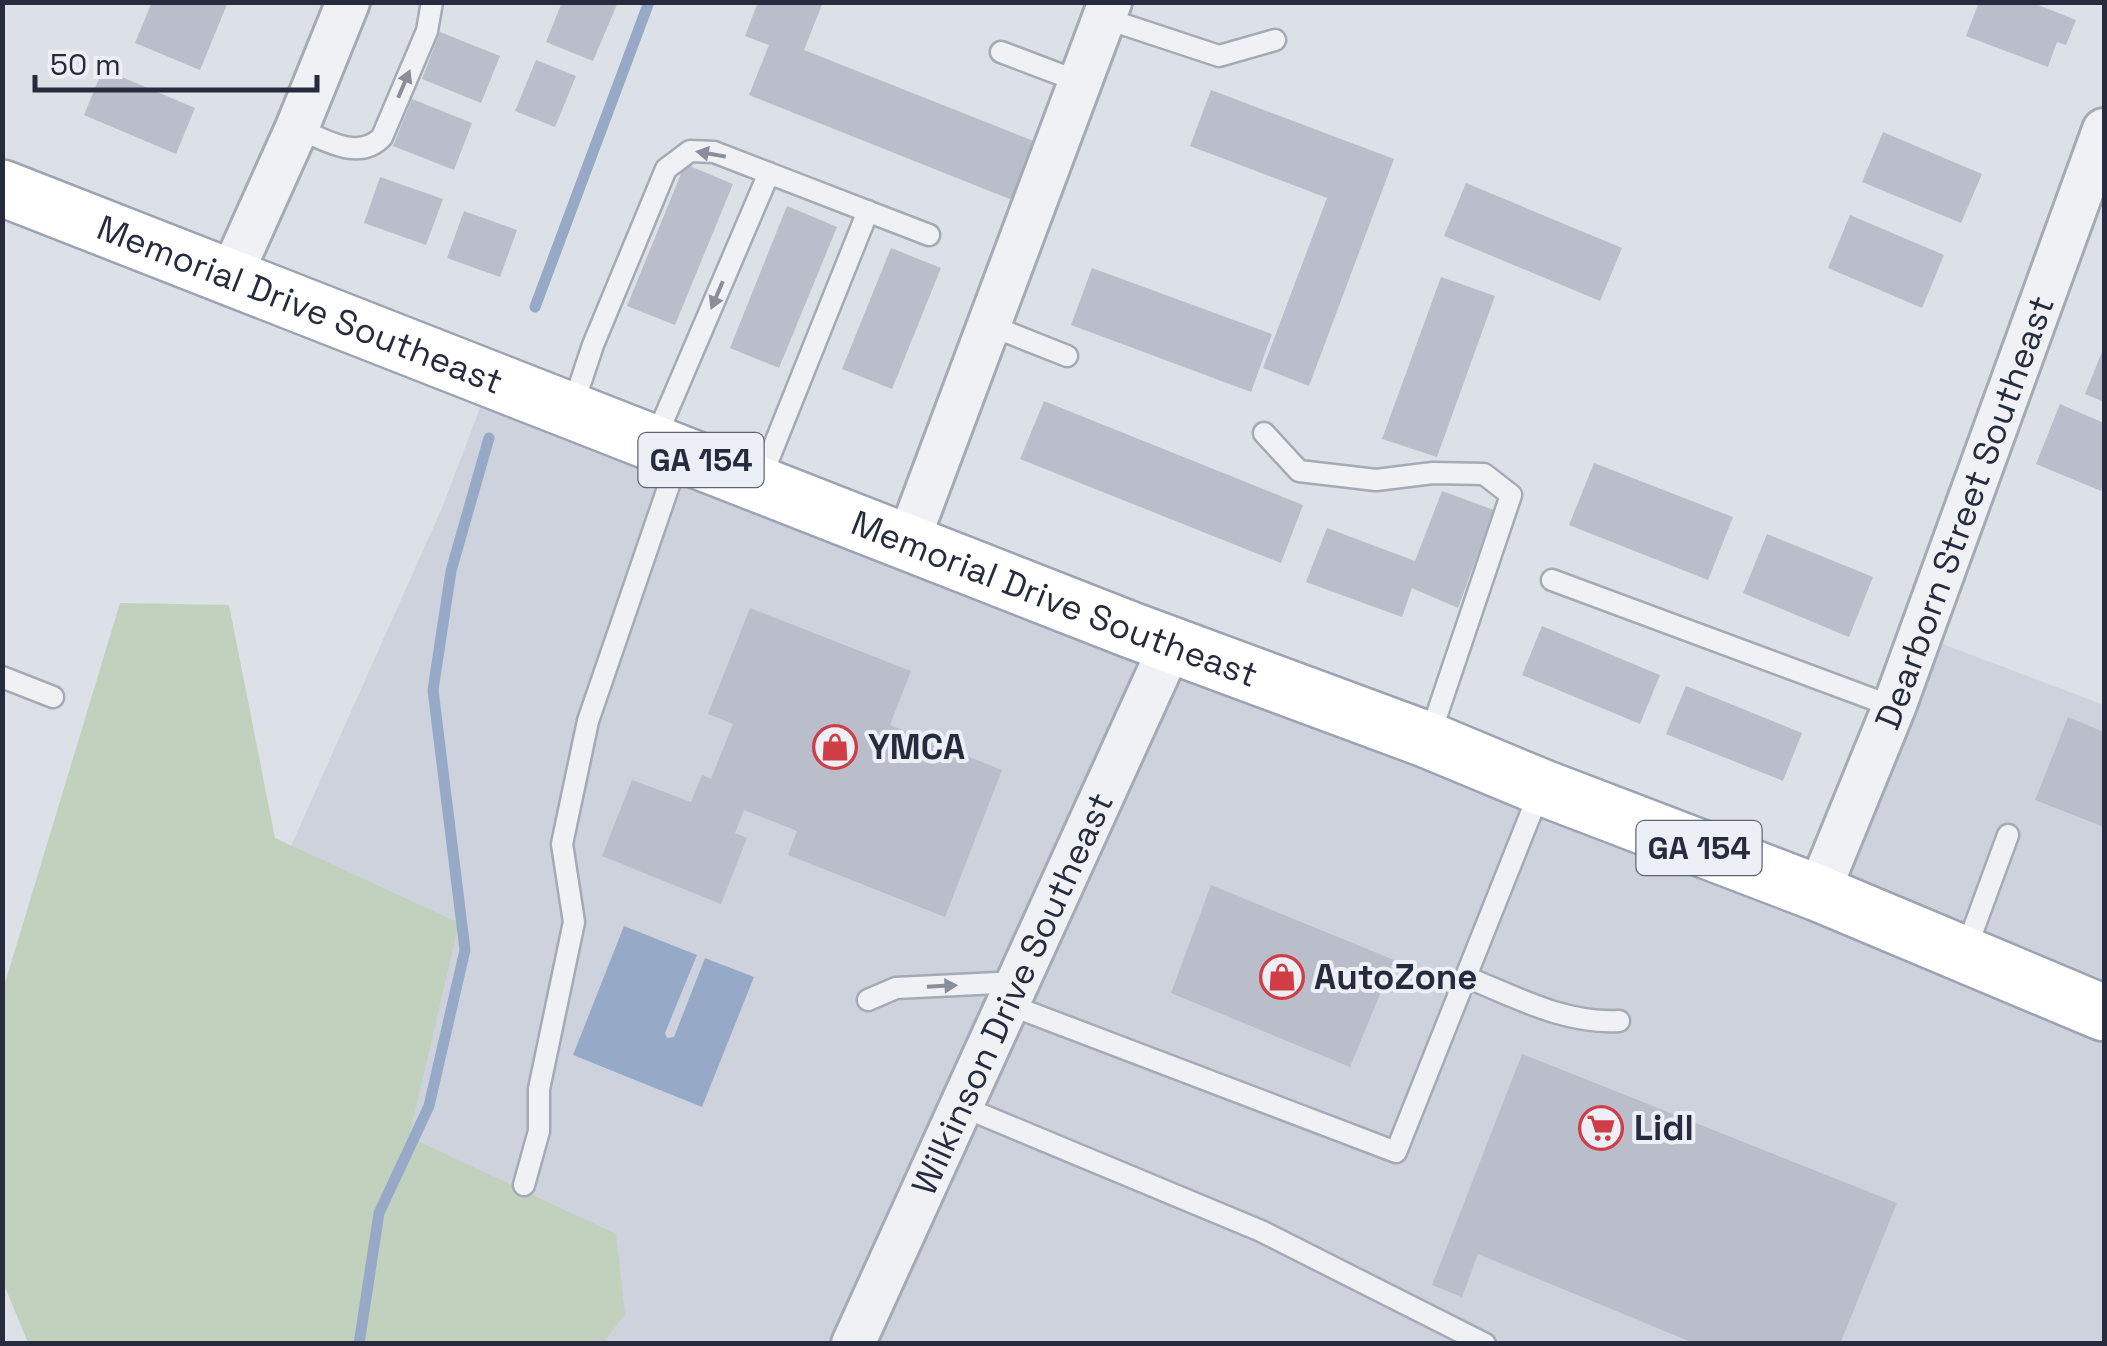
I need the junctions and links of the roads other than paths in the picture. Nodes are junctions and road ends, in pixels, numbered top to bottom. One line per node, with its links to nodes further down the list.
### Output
1 (348, 2): 7 (street)
2 (432, 2): 7 (lane, one-way to 2)
3 (1107, 10): 4 (lane); 6 (street)
4 (1275, 40)
5 (1002, 52): 6 (lane)
6 (1080, 82): 14 (street)
7 (297, 128): 13 (street)
8 (2104, 130): 25 (street, Dearborn Street Southeast)
9 (769, 173): 11 (lane); 16 (lane, one-way to 16); 18 (lane, one-way to 18)
10 (2, 188): 13 (main road, Memorial Drive Southeast / GA 154)
11 (868, 212): 12 (lane); 19 (lane)
12 (930, 235)
13 (230, 277): 16 (main road, Memorial Drive Southeast / GA 154)
14 (989, 325): 15 (lane); 20 (street)
15 (1066, 356)
16 (572, 410): 18 (main road, Memorial Drive Southeast / GA 154)
17 (1264, 433): 26 (lane)
18 (667, 447): 19 (main road, Memorial Drive Southeast / GA 154); 37 (lane)
19 (760, 483): 20 (main road, Memorial Drive Southeast / GA 154)
20 (908, 542): 22 (main road, Memorial Drive Southeast / GA 154)
21 (1552, 580): 25 (lane)
22 (1171, 645): 26 (main road, Memorial Drive Southeast / GA 154); 32 (street, Wilkinson Drive Southeast)
23 (2, 677): 24 (lane)
24 (53, 697)
25 (1894, 707): 29 (street, Dearborn Street Southeast)
26 (1428, 740): 27 (main road, Memorial Drive Southeast / GA 154)
27 (1541, 787): 29 (main road, Memorial Drive Southeast / GA 154); 31 (lane)
28 (2008, 835): 30 (lane)
29 (1818, 894): 30 (main road, Memorial Drive Southeast / GA 154)
30 (1964, 954): 34 (main road, Memorial Drive Southeast / GA 154)
31 (1466, 977): 32 (lane); 35 (lane)
32 (1012, 993): 33 (lane, one-way to 32); 36 (street, Wilkinson Drive Southeast)
33 (868, 1000)
34 (2104, 1013)
35 (1619, 1020)
36 (961, 1106): 38 (street, Wilkinson Drive Southeast); 39 (lane)
37 (524, 1185)
38 (853, 1344)
39 (1485, 1344)

